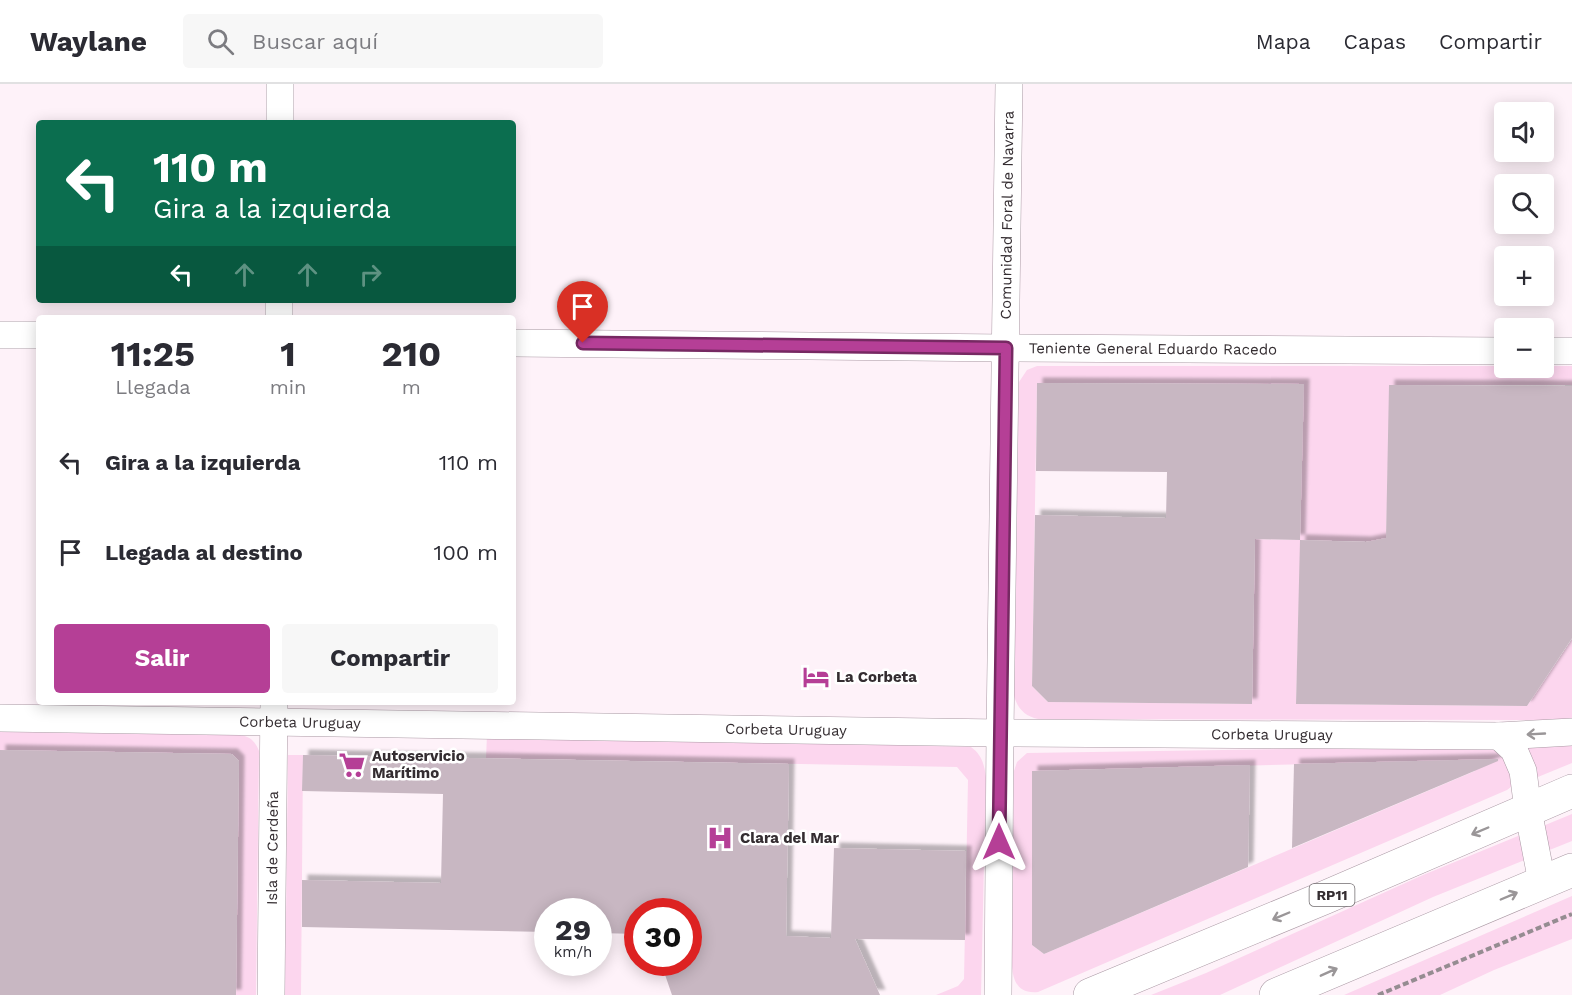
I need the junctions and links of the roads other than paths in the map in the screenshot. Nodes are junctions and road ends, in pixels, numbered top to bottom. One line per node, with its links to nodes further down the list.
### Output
1 (280, 84): 3 (street)
2 (1009, 84): 7 (street, Comunidad Foral de Navarra)
3 (280, 120)
4 (0, 335): 5 (street)
5 (36, 335)
6 (516, 343): 7 (street, Teniente General Eduardo Racedo)
7 (1006, 348): 8 (street, Teniente General Eduardo Racedo); 14 (street, Comunidad Foral de Navarra)
8 (1494, 351)
9 (1554, 351): 10 (street)
10 (1572, 351)
11 (274, 712): 12 (street, Corbeta Uruguay); 14 (street, Corbeta Uruguay); 20 (street, Isla de Cerdeña)
12 (0, 718)
13 (1572, 732): 15 (street, Corbeta Uruguay, one-way to 15)
14 (999, 733): 15 (street, Corbeta Uruguay); 21 (street, Comunidad Foral de Navarra)
15 (1499, 736): 17 (street)
16 (1572, 791): 17 (main road, RP11)
17 (1528, 810): 19 (street); 22 (main road, RP11, one-way to 22)
18 (1572, 870): 19 (main road)
19 (1542, 882): 23 (main road, one-way to 19)
20 (271, 995)
21 (998, 995)
22 (1090, 995)
23 (1276, 995)

